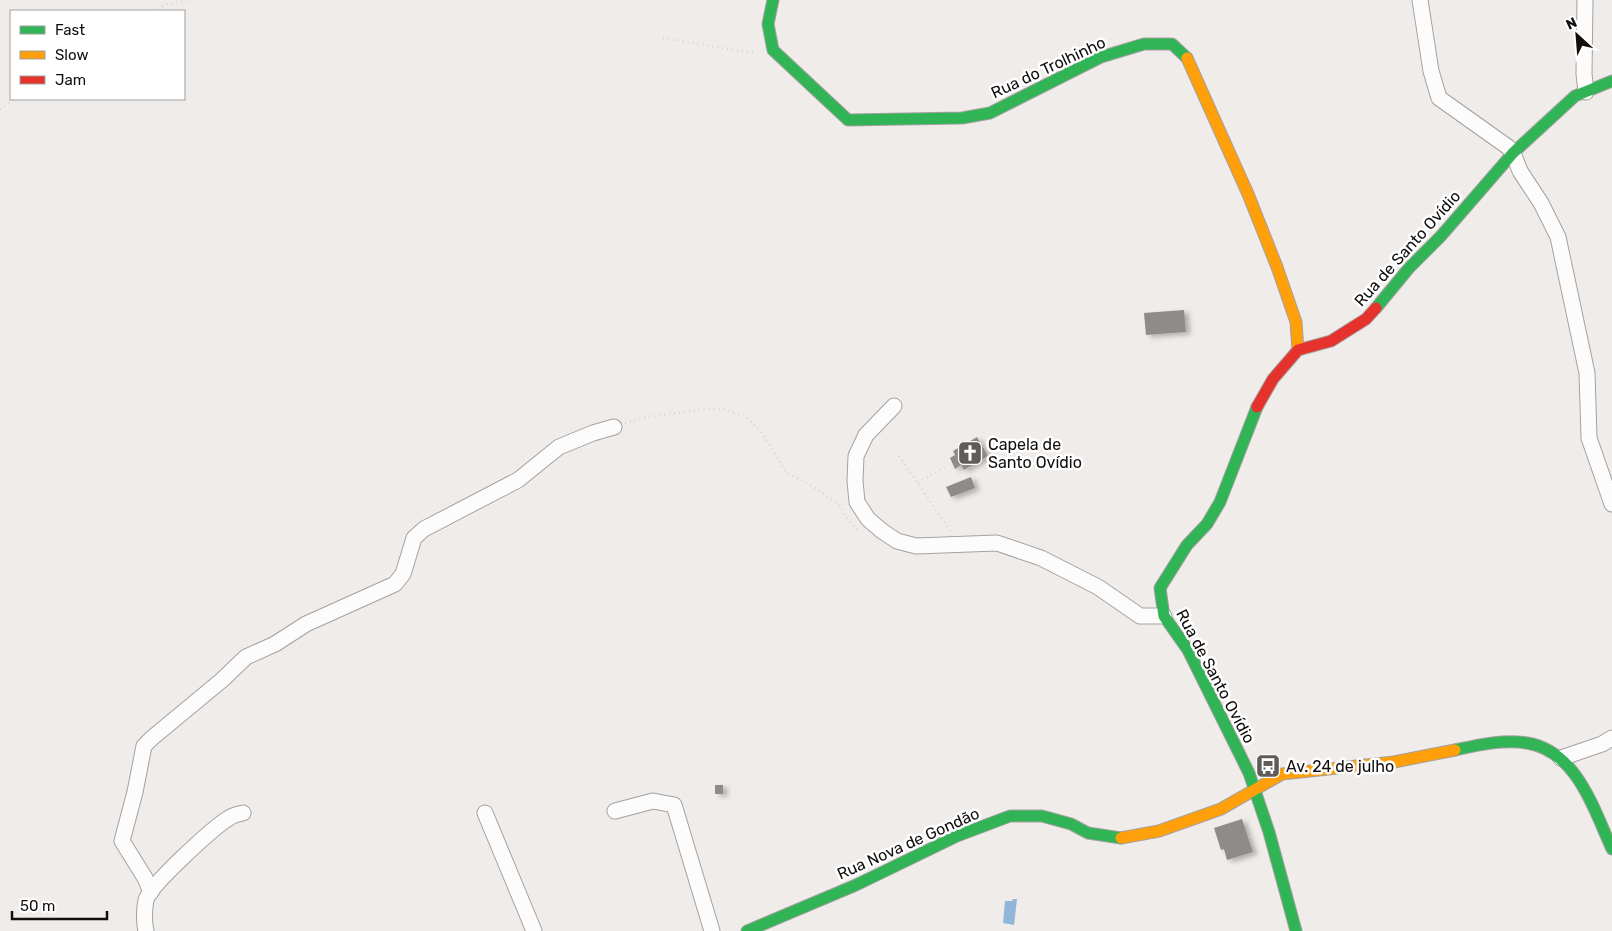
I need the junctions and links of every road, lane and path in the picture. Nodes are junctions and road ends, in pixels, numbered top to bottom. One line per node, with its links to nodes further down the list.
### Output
1 (189, 0): 5 (path)
2 (773, 0): 7 (street)
3 (1420, 0): 12 (street)
4 (1585, 0): 9 (street)
5 (155, 10)
6 (663, 38): 7 (path)
7 (773, 50): 13 (street, Rua do Trolhinho)
8 (1612, 81): 9 (street, Rua de Santo Ovídio)
9 (1586, 92): 12 (street, Rua de Santo Ovídio)
10 (14, 100): 11 (path)
11 (0, 109)
12 (1513, 153): 13 (street, Rua de Santo Ovídio); 19 (street)
13 (1298, 350): 22 (street, Rua de Santo Ovídio)
14 (894, 406): 21 (street)
15 (614, 427): 20 (path); 30 (street)
16 (899, 456): 18 (path)
17 (948, 465): 18 (path)
18 (918, 483): 21 (path)
19 (1612, 504)
20 (863, 534)
21 (960, 545): 22 (street)
22 (1164, 616): 25 (street, Rua de Santo Ovídio)
23 (1612, 738): 24 (street)
24 (1560, 758): 25 (street, Rua Nova de Gondão); 29 (street)
25 (1255, 790): 34 (street, Rua Nova de Gondão); 35 (street, Rua de Santo Ovídio)
26 (615, 811): 33 (street)
27 (243, 813): 30 (street)
28 (486, 813): 32 (street)
29 (1612, 850)
30 (151, 892): 31 (street)
31 (146, 931)
32 (534, 931)
33 (712, 931)
34 (747, 931)
35 (1296, 931)

